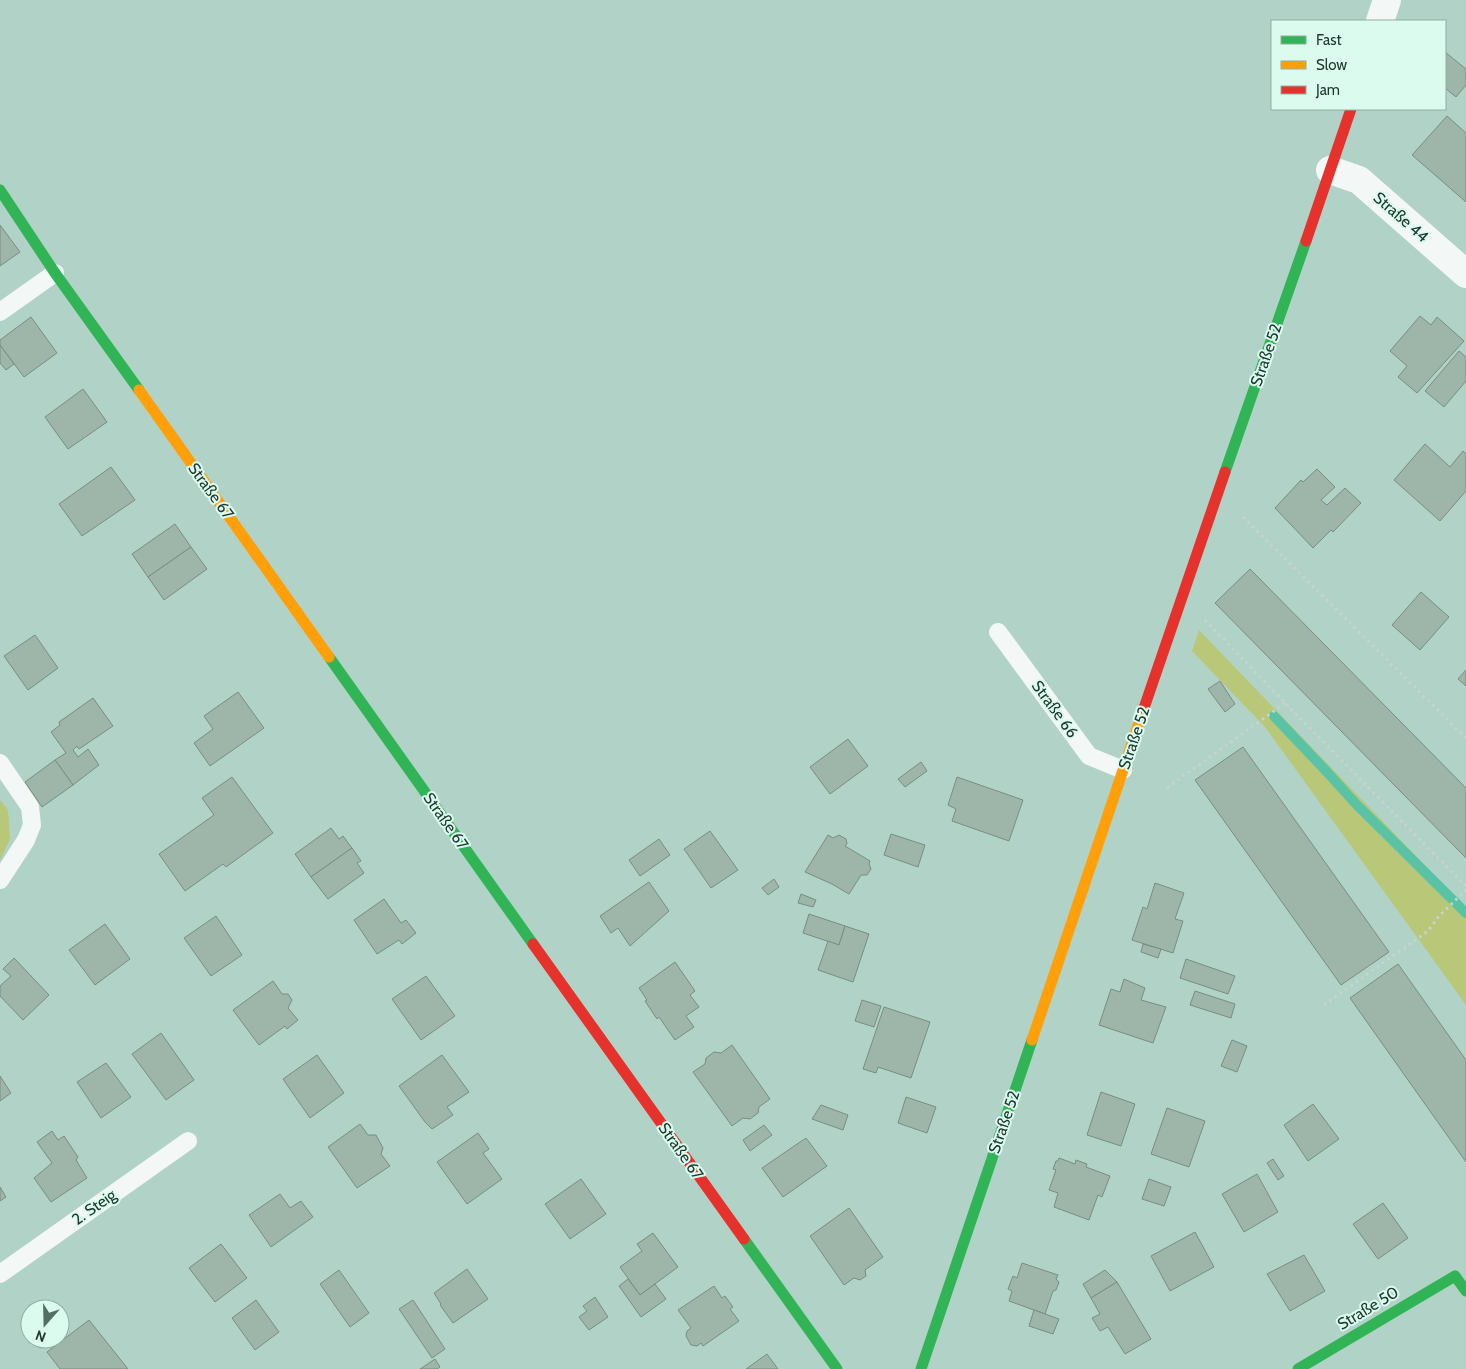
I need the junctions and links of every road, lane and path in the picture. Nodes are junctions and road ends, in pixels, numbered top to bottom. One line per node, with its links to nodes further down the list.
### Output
1 (1387, 0): 2 (street)
2 (1380, 20)
3 (1351, 110): 4 (street, Straße 52)
4 (1330, 170): 7 (street, Straße 44); 9 (street, Straße 52)
5 (0, 190): 6 (street, Straße 67)
6 (55, 272): 8 (lane); 23 (street, Straße 67)
7 (1466, 274)
8 (0, 312)
9 (1218, 492): 10 (street, Straße 52); 13 (path)
10 (1180, 608): 12 (path); 15 (street, Straße 52)
11 (998, 632): 15 (lane, Straße 66)
12 (1284, 703): 16 (path); 18 (path)
13 (1466, 738)
14 (0, 763): 17 (lane)
15 (1123, 770): 24 (street, Straße 52)
16 (1167, 788)
17 (0, 880)
18 (1466, 888): 19 (path)
19 (1324, 1005)
20 (188, 1141): 21 (lane, 2. Steig)
21 (0, 1274)
22 (1466, 1291): 25 (street, Straße 50)
23 (837, 1369)
24 (921, 1369)
25 (1298, 1369)

